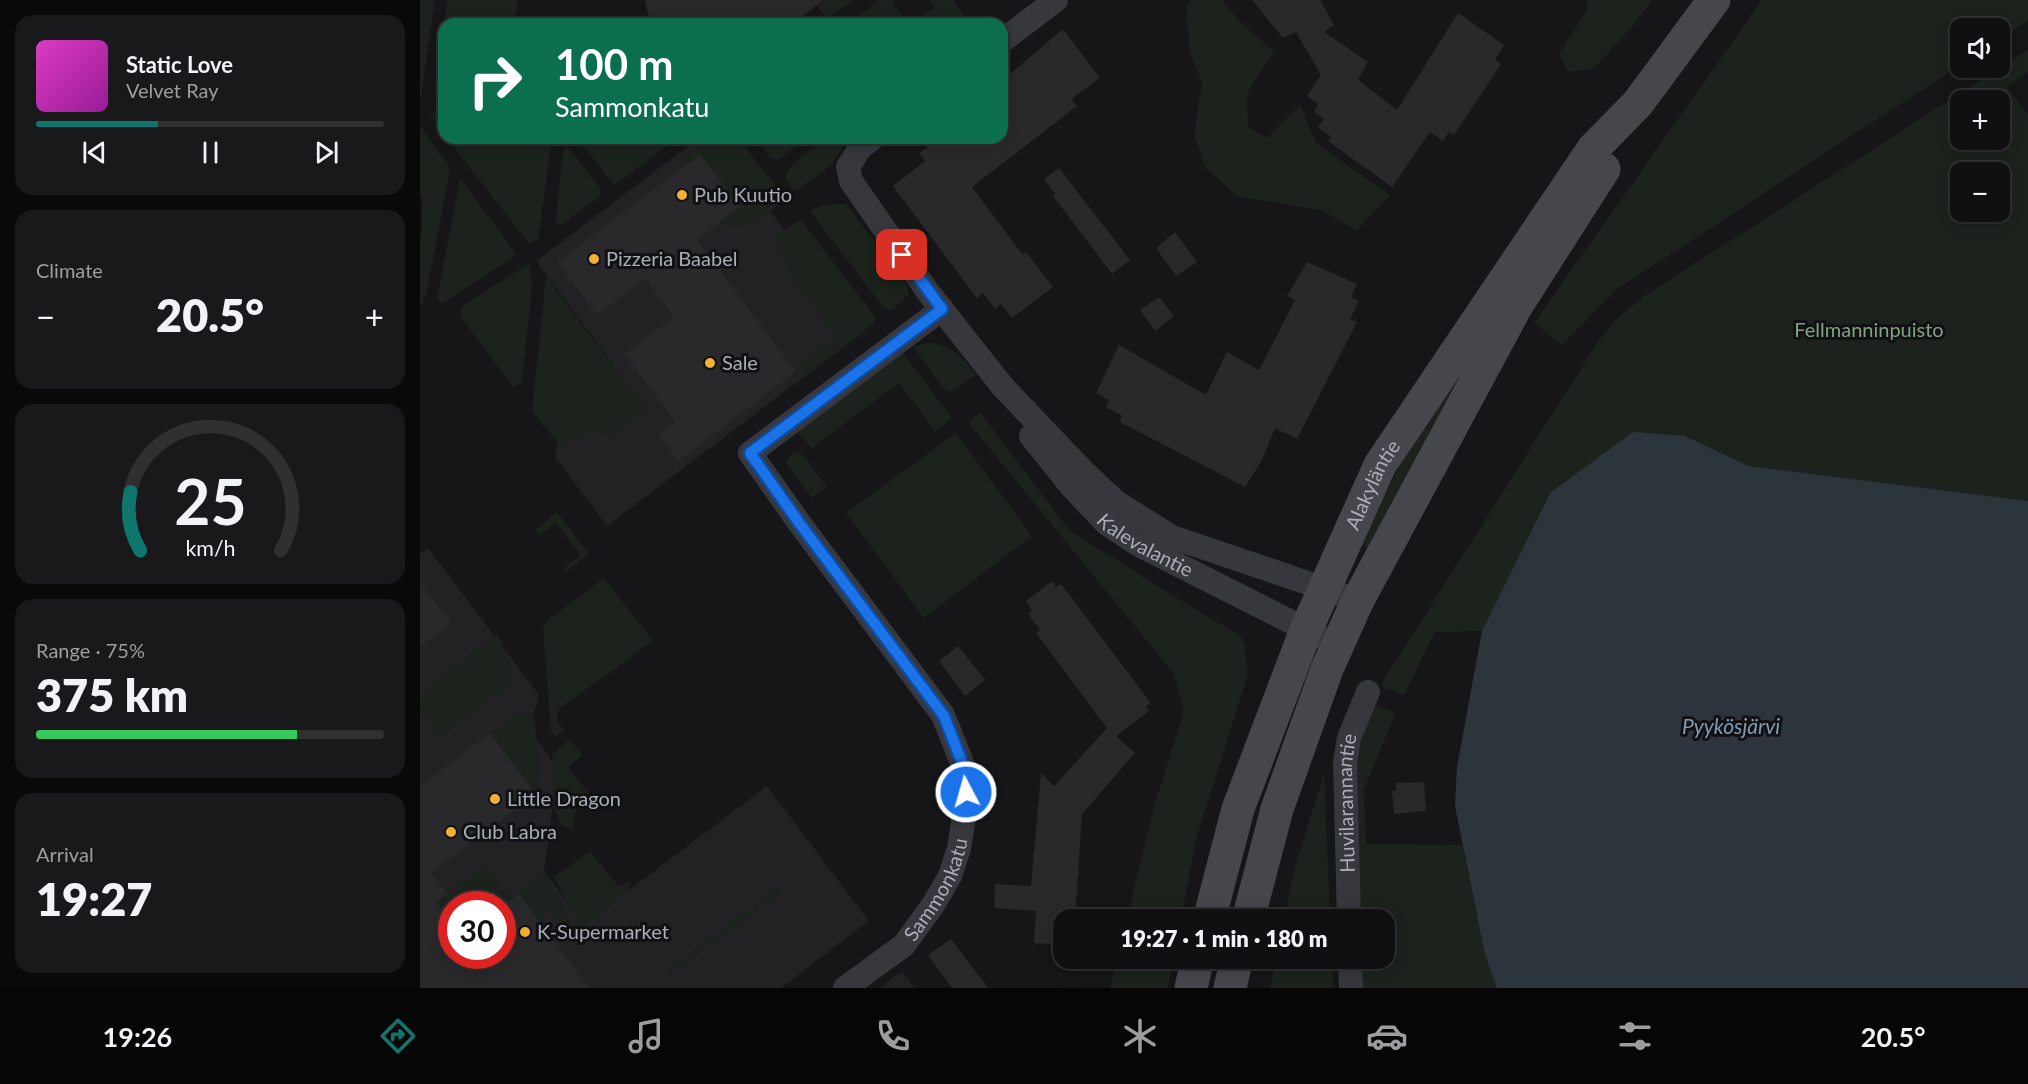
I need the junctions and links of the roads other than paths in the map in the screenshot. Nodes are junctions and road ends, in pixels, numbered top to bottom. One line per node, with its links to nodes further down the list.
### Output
1 (1056, 0): 3 (street)
2 (1714, 0): 4 (main road, Alakyläntie)
3 (1008, 36)
4 (1638, 103): 8 (main road, Alakyläntie); 9 (main road, Alakyläntie)
5 (865, 144): 6 (street, Kalevalantie)
6 (942, 309): 7 (street, Kalevalantie); 19 (street, Sammonkatu)
7 (1003, 387): 8 (street, Kalevalantie); 10 (street, Kalevalantie)
8 (1325, 588): 9 (street, Kalevalantie); 10 (main road, Alakyläntie)
9 (1357, 602): 11 (main road, Alakyläntie)
10 (1306, 630): 11 (street, Kalevalantie); 13 (main road, Alakyläntie)
11 (1338, 644): 14 (main road, Alakyläntie)
12 (1368, 692): 15 (street, Huvilarannantie)
13 (1212, 909)
14 (1251, 909)
15 (1349, 909)
16 (1195, 969): 20 (main road)
17 (1234, 969): 21 (main road)
18 (1350, 969): 22 (street)
19 (845, 988)
20 (1191, 988)
21 (1230, 988)
22 (1351, 988)

